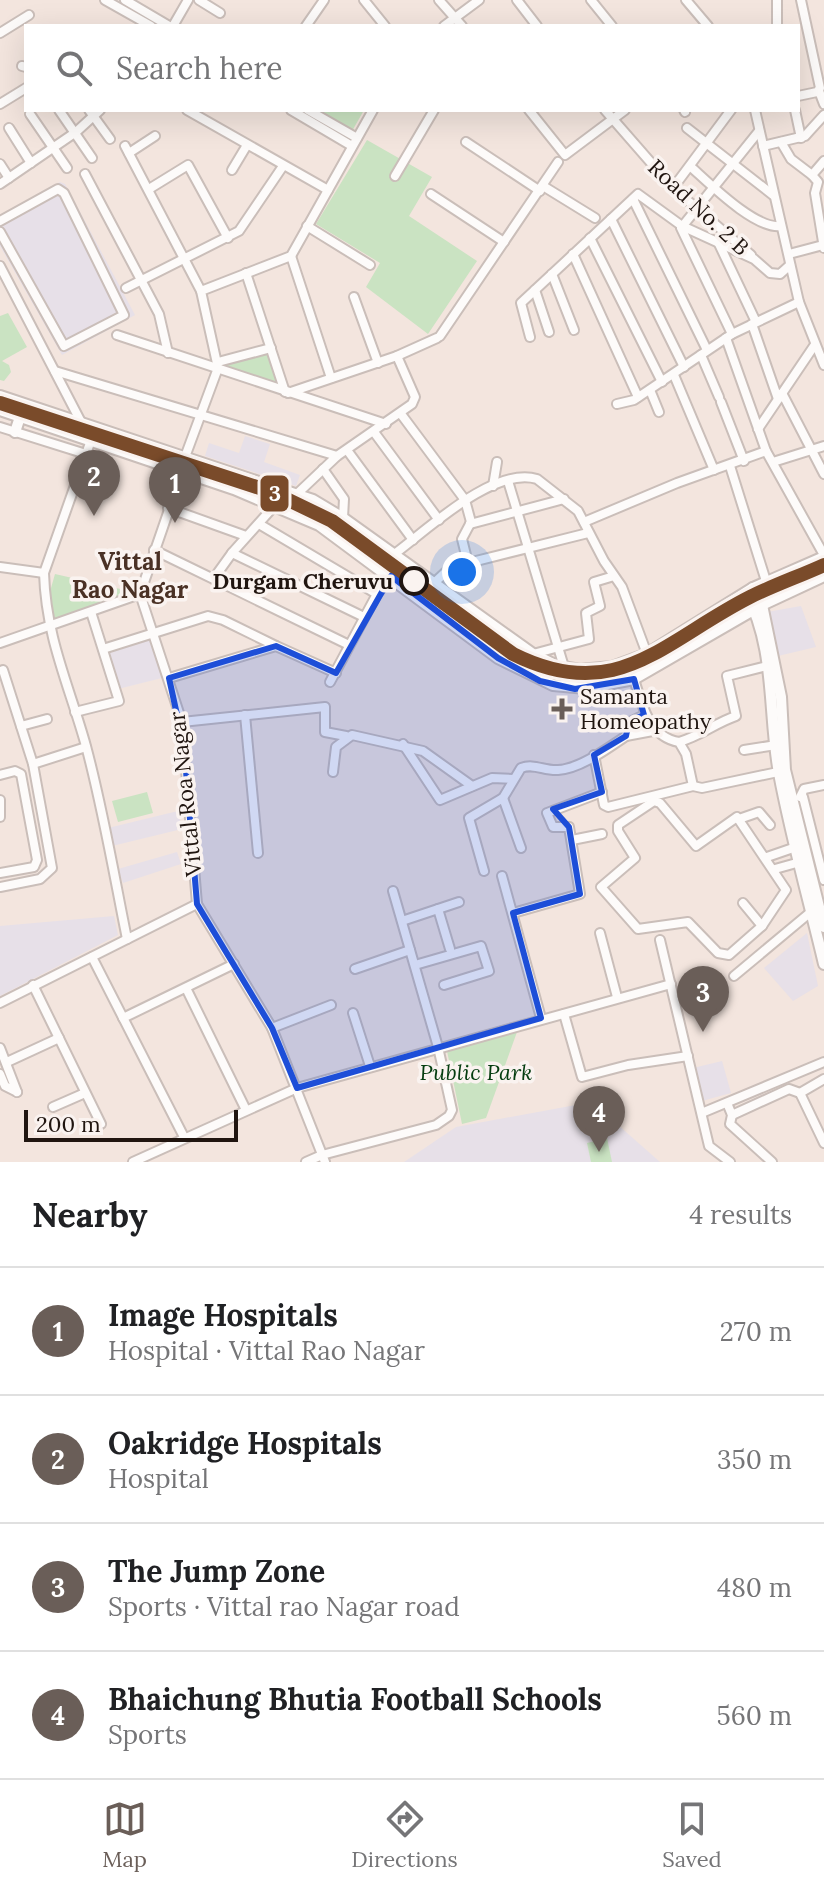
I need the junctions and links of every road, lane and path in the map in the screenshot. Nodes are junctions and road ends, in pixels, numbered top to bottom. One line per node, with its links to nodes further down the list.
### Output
1 (105, 0): 17 (street)
2 (125, 0): 18 (street)
3 (188, 0): 19 (street)
4 (199, 0): 14 (street)
5 (324, 0): 20 (street)
6 (364, 0): 21 (street)
7 (439, 0): 16 (street)
8 (479, 0): 16 (street)
9 (517, 0): 22 (street)
10 (591, 0): 23 (street)
11 (686, 0): 24 (street)
12 (777, 0): 25 (street)
13 (801, 0): 28 (street)
14 (220, 13)
15 (29, 15): 26 (street)
16 (458, 22)
17 (147, 24)
18 (167, 24)
19 (172, 24)
20 (307, 24)
21 (383, 24)
22 (535, 24)
23 (610, 24)
24 (706, 24)
25 (777, 24)
26 (0, 33)
27 (24, 89): 30 (street)
28 (819, 91): 29 (street); 31 (street)
29 (800, 96)
30 (0, 104)
31 (824, 104)
32 (61, 112): 51 (street)
33 (190, 112): 58 (street)
34 (295, 112): 55 (street)
35 (313, 112): 55 (street)
36 (372, 112): 55 (street)
37 (433, 112): 74 (street)
38 (531, 112): 47 (street)
39 (607, 112): 47 (street, Road No. 2 B)
40 (622, 112): 47 (street)
41 (730, 112): 59 (street)
42 (755, 112): 50 (street)
43 (795, 112): 53 (street)
44 (30, 114): 61 (street)
45 (91, 114): 51 (street); 54 (street)
46 (824, 115): 53 (street)
47 (612, 119): 79 (street, Road No. 2 B)
48 (9, 128): 65 (street)
49 (687, 128): 59 (street)
50 (759, 131): 60 (street); 67 (street)
51 (76, 132): 61 (street); 62 (street)
52 (155, 136): 80 (street)
53 (801, 138): 57 (street)
54 (110, 139)
55 (355, 142): 81 (street)
56 (466, 142): 78 (street)
57 (781, 142): 60 (street); 73 (street)
58 (247, 145): 68 (street); 71 (street)
59 (706, 146): 67 (street); 69 (street)
60 (763, 146): 83 (street)
61 (52, 148): 65 (street); 70 (street)
62 (92, 158)
63 (824, 161): 73 (street)
64 (558, 162): 78 (street)
65 (31, 163): 75 (street)
66 (0, 164): 75 (street)
67 (731, 165): 77 (street); 83 (street)
68 (283, 166): 81 (street); 93 (street)
69 (691, 167): 77 (street); 79 (street)
70 (67, 168)
71 (232, 170)
72 (85, 174): 108 (street)
73 (812, 175): 97 (street)
74 (395, 176)
75 (9, 178): 76 (street)
76 (0, 184)
77 (714, 187): 85 (street); 91 (street)
78 (541, 188): 86 (street); 95 (street)
79 (673, 188): 85 (street, Road No. 2 B)
80 (149, 189): 93 (street); 101 (street)
81 (328, 190): 89 (street)
82 (431, 194): 95 (street)
83 (774, 196): 91 (street)
84 (633, 199): 87 (street); 90 (street); 122 (street)
85 (698, 206): 90 (street); 102 (street, Road No. 2 B)
86 (595, 218)
87 (611, 219): 94 (street); 128 (street)
88 (0, 221): 92 (street)
89 (307, 226): 100 (street); 103 (street)
90 (682, 226): 96 (street); 118 (street)
91 (781, 226): 99 (street)
92 (0, 232)
93 (228, 238): 101 (street)
94 (590, 238): 98 (street); 132 (street)
95 (504, 242): 124 (street)
96 (719, 243): 102 (street); 114 (street)
97 (823, 247): 99 (street)
98 (573, 254): 107 (street); 137 (street)
99 (789, 254): 104 (street)
100 (291, 256): 106 (street); 131 (street)
101 (185, 258): 108 (street); 111 (street)
102 (754, 259): 104 (street)
103 (370, 265)
104 (790, 265): 113 (street)
105 (0, 266): 129 (street)
106 (246, 273): 111 (street); 121 (street)
107 (552, 274): 110 (street); 115 (street)
108 (142, 280): 109 (street); 123 (street)
109 (126, 288)
110 (535, 290): 116 (street); 119 (street)
111 (201, 291): 126 (street)
112 (354, 297): 125 (street)
113 (799, 302): 114 (street); 120 (street)
114 (754, 323): 118 (street); 136 (street)
115 (574, 330)
116 (549, 332)
117 (117, 335): 123 (street)
118 (729, 336): 122 (street); 147 (street)
119 (530, 337)
120 (814, 346): 127 (street); 136 (street)
121 (271, 348): 126 (street); 134 (street)
122 (704, 352): 128 (street); 158 (street)
123 (168, 353): 126 (street)
124 (397, 356): 125 (street); 142 (street)
125 (378, 363): 131 (street)
126 (218, 365): 134 (street); 141 (street)
127 (824, 365)
128 (684, 367): 130 (street)
129 (55, 371): 141 (street); 144 (street)
130 (674, 375): 132 (street); 163 (street)
131 (331, 378): 134 (street)
132 (662, 382): 133 (street)
133 (650, 390): 137 (street); 140 (street)
134 (286, 392): 145 (street)
135 (0, 396): 144 (main road)
136 (780, 396): 147 (street); 153 (street)
137 (638, 397): 138 (street)
138 (617, 404)
139 (0, 410): 143 (main road)
140 (659, 412)
141 (200, 413): 156 (street); 157 (street)
142 (401, 414): 145 (street); 170 (street)
143 (20, 417): 148 (main road); 150 (main road)
144 (81, 422): 157 (main road)
145 (386, 424): 149 (street)
146 (0, 427): 148 (street)
147 (758, 429): 154 (street)
148 (15, 432): 155 (street)
149 (374, 432): 152 (street); 175 (street)
150 (91, 440): 155 (street); 164 (main road)
151 (824, 446): 153 (street)
152 (347, 450): 156 (street); 181 (street)
153 (810, 450): 160 (street); 165 (street)
154 (766, 451): 158 (street); 160 (street)
155 (86, 454): 189 (street)
156 (337, 456): 162 (street)
157 (185, 457): 168 (main road)
158 (744, 461): 161 (street)
159 (497, 462): 167 (street)
160 (773, 462): 186 (street)
161 (730, 466): 163 (street); 194 (street)
162 (323, 469): 168 (street); 174 (street)
163 (714, 470): 176 (street)
164 (182, 472): 171 (main road); 172 (street)
165 (824, 474)
166 (508, 481): 167 (street); 169 (street); 173 (street)
167 (493, 486): 170 (street)
168 (298, 493): 174 (main road)
169 (564, 499): 173 (street); 176 (street)
170 (465, 500): 175 (street); 178 (street)
171 (276, 504): 177 (street); 190 (main road)
172 (168, 508): 180 (street); 183 (street)
173 (519, 510): 178 (street); 182 (street)
174 (343, 518): 185 (main road)
175 (439, 520): 181 (street)
176 (584, 522): 179 (street)
177 (259, 524): 180 (street); 198 (street)
178 (470, 524): 187 (street)
179 (588, 533): 182 (street); 191 (street)
180 (246, 536): 184 (street)
181 (413, 540): 185 (street)
182 (529, 546): 187 (street); 207 (street)
183 (154, 550): 193 (street); 197 (street)
184 (232, 553): 193 (street); 201 (street)
185 (393, 555): 195 (main road)
186 (824, 556): 194 (main road)
187 (468, 563): 195 (street)
188 (0, 567): 189 (street)
189 (44, 573): 202 (street)
190 (391, 576): 198 (street); 216 (main road)
191 (614, 576): 207 (street); 210 (street)
192 (824, 576): 199 (main road)
193 (214, 578): 205 (street)
194 (766, 581): 196 (main road)
195 (434, 583): 209 (main road)
196 (750, 590): 199 (main road); 210 (main road)
197 (140, 594): 200 (street); 203 (street, Vittal Roa Nagar)
198 (377, 594): 201 (street)
199 (758, 607): 211 (main road); 216 (main road); 234 (main road)
200 (91, 612): 202 (street); 208 (street)
201 (364, 617): 205 (street)
202 (48, 627): 204 (street); 218 (street)
203 (154, 633): 206 (street); 208 (street); 215 (street, Vittal Roa Nagar)
204 (0, 643)
205 (349, 645): 214 (street)
206 (276, 646): 214 (street); 215 (street)
207 (558, 647): 209 (street); 212 (street)
208 (103, 649): 218 (street)
209 (533, 654): 212 (main road)
210 (647, 654): 212 (main road)
211 (767, 666): 227 (street); 229 (main road)
212 (564, 667)
213 (3, 670): 223 (street)
214 (336, 673): 217 (street)
215 (169, 678): 222 (street, Vittal Roa Nagar)
216 (634, 679): 220 (street)
217 (330, 682)
218 (75, 712): 230 (street)
219 (245, 715): 222 (street); 225 (street); 252 (street)
220 (644, 715): 224 (street); 226 (street)
221 (47, 719): 223 (street)
222 (182, 722): 264 (street, Vittal Roa Nagar)
223 (21, 726): 233 (street)
224 (658, 730): 226 (street); 227 (street)
225 (346, 736): 228 (street); 235 (street)
226 (626, 736): 232 (street)
227 (679, 742): 240 (street)
228 (403, 744): 239 (street); 239 (street)
229 (776, 745): 231 (street); 234 (main road)
230 (86, 747): 233 (street); 272 (street)
231 (744, 750)
232 (594, 755): 237 (street); 241 (street)
233 (33, 764): 260 (street)
234 (782, 771): 240 (street); 243 (main road); 250 (main road)
235 (333, 772)
236 (0, 775): 257 (street)
237 (513, 779): 239 (street); 242 (street)
238 (824, 785): 243 (street)
239 (472, 786)
240 (693, 786): 241 (street)
241 (602, 792): 249 (street)
242 (503, 798): 251 (street); 256 (street)
243 (798, 798): 254 (main road)
244 (0, 800): 245 (street)
245 (0, 817)
246 (739, 819): 247 (street); 253 (street); 269 (street)
247 (770, 825)
248 (602, 833): 249 (street)
249 (574, 841): 267 (street)
250 (796, 847): 253 (street); 254 (main road)
251 (521, 848)
252 (258, 853)
253 (767, 857): 255 (street)
254 (813, 859): 255 (street); 259 (street); 265 (main road)
255 (775, 869): 269 (street)
256 (484, 871)
257 (0, 873)
258 (502, 876): 267 (street)
259 (824, 880)
260 (0, 887)
261 (393, 891): 268 (street)
262 (459, 902): 266 (street)
263 (743, 903): 269 (street)
264 (197, 904): 272 (street); 277 (street)
265 (813, 906): 270 (main road); 279 (main road); 282 (street)
266 (438, 909): 268 (street); 274 (street)
267 (513, 913): 293 (street)
268 (402, 921): 275 (street)
269 (762, 926)
270 (824, 927)
271 (600, 933): 287 (street)
272 (127, 939): 276 (street)
273 (660, 940): 283 (street)
274 (450, 949)
275 (410, 950): 280 (street); 281 (street)
276 (92, 957): 284 (street); 292 (street)
277 (234, 964): 286 (street); 294 (street)
278 (613, 964): 287 (street)
279 (824, 964)
280 (415, 965): 285 (street); 296 (street)
281 (355, 969)
282 (734, 976)
283 (671, 984): 287 (street); 298 (street)
284 (33, 985): 288 (street); 295 (street)
285 (444, 985)
286 (186, 988): 292 (street); 309 (street)
287 (619, 997): 291 (street)
288 (0, 1003)
289 (331, 1005): 294 (street)
290 (353, 1013): 301 (street)
291 (564, 1014): 293 (street); 298 (street)
292 (123, 1018): 313 (street)
293 (541, 1018): 296 (street)
294 (272, 1028): 304 (street)
295 (59, 1038): 299 (street); 305 (street)
296 (438, 1047): 301 (street); 315 (street)
297 (0, 1048): 299 (street)
298 (688, 1056): 310 (street)
299 (7, 1062): 302 (street)
300 (824, 1062): 307 (street)
301 (370, 1066): 304 (street)
302 (0, 1074)
303 (824, 1079): 306 (street)
304 (297, 1088): 309 (street); 315 (street)
305 (85, 1093): 308 (street); 312 (street)
306 (800, 1093): 311 (street); 314 (street)
307 (727, 1103): 310 (street); 311 (street)
308 (53, 1107)
309 (246, 1110): 313 (street)
310 (704, 1112): 318 (street)
311 (732, 1115): 319 (street)
312 (101, 1124)
313 (184, 1137): 316 (street)
314 (824, 1143)
315 (324, 1158): 317 (street)
316 (133, 1162)
317 (306, 1162)
318 (730, 1162)
319 (772, 1162)

